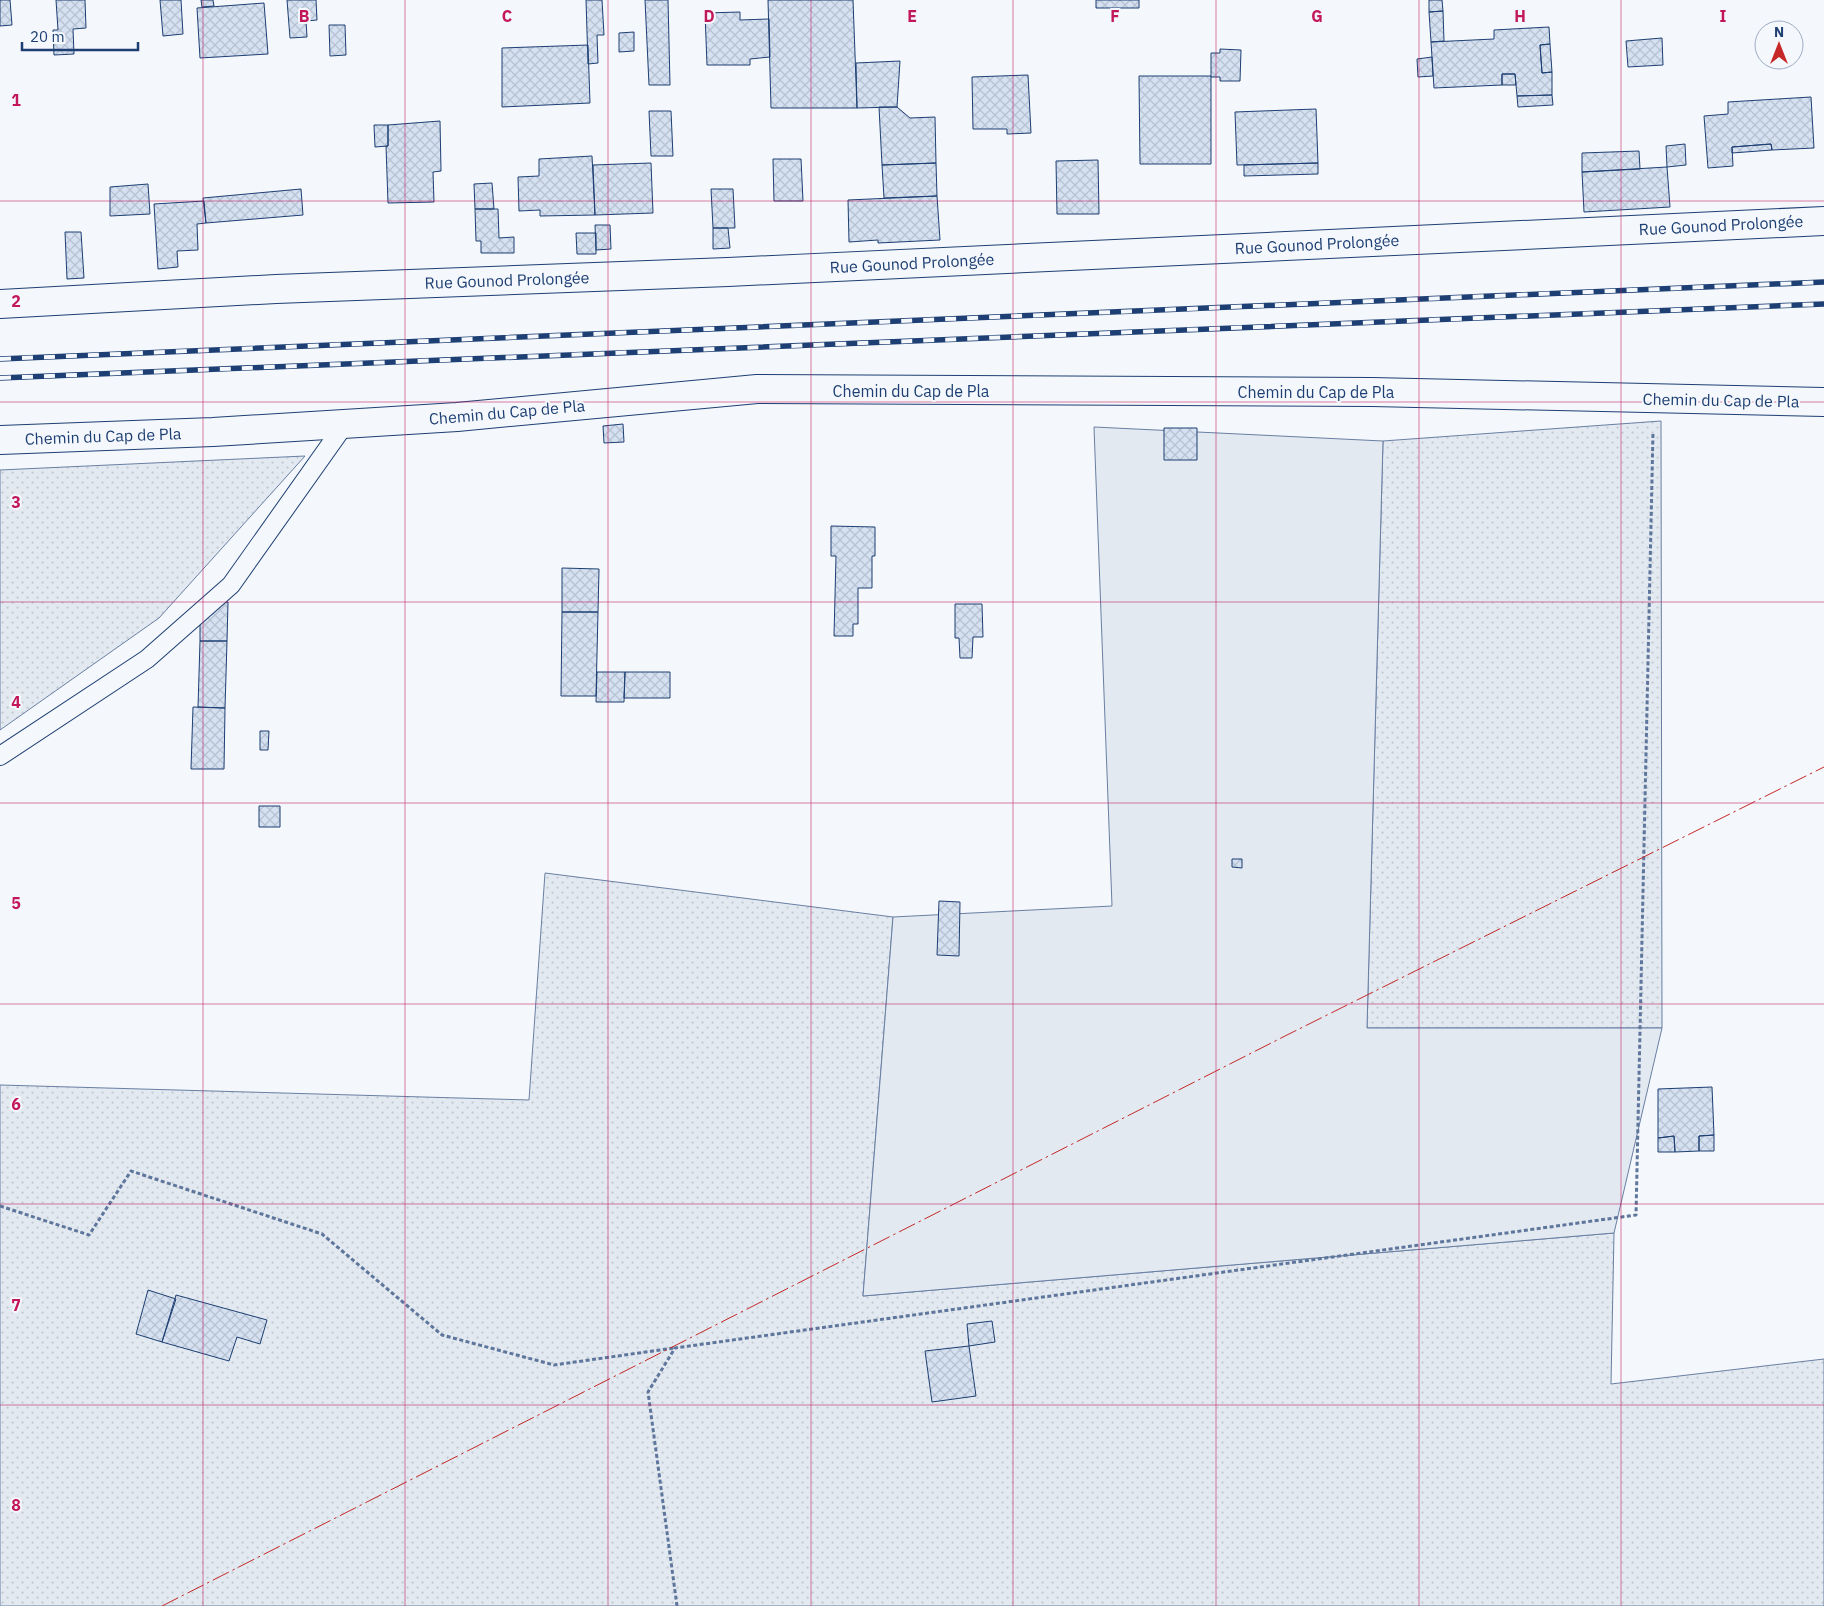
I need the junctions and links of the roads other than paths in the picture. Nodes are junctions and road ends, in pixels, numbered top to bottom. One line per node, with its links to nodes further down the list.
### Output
1 (1824, 221): 2 (street, Rue Gounod Prolongée)
2 (0, 304)
3 (1824, 402): 4 (street, Chemin du Cap de Pla)
4 (345, 424): 5 (street, Chemin du Cap de Pla); 6 (lane)
5 (0, 440)
6 (0, 756)

